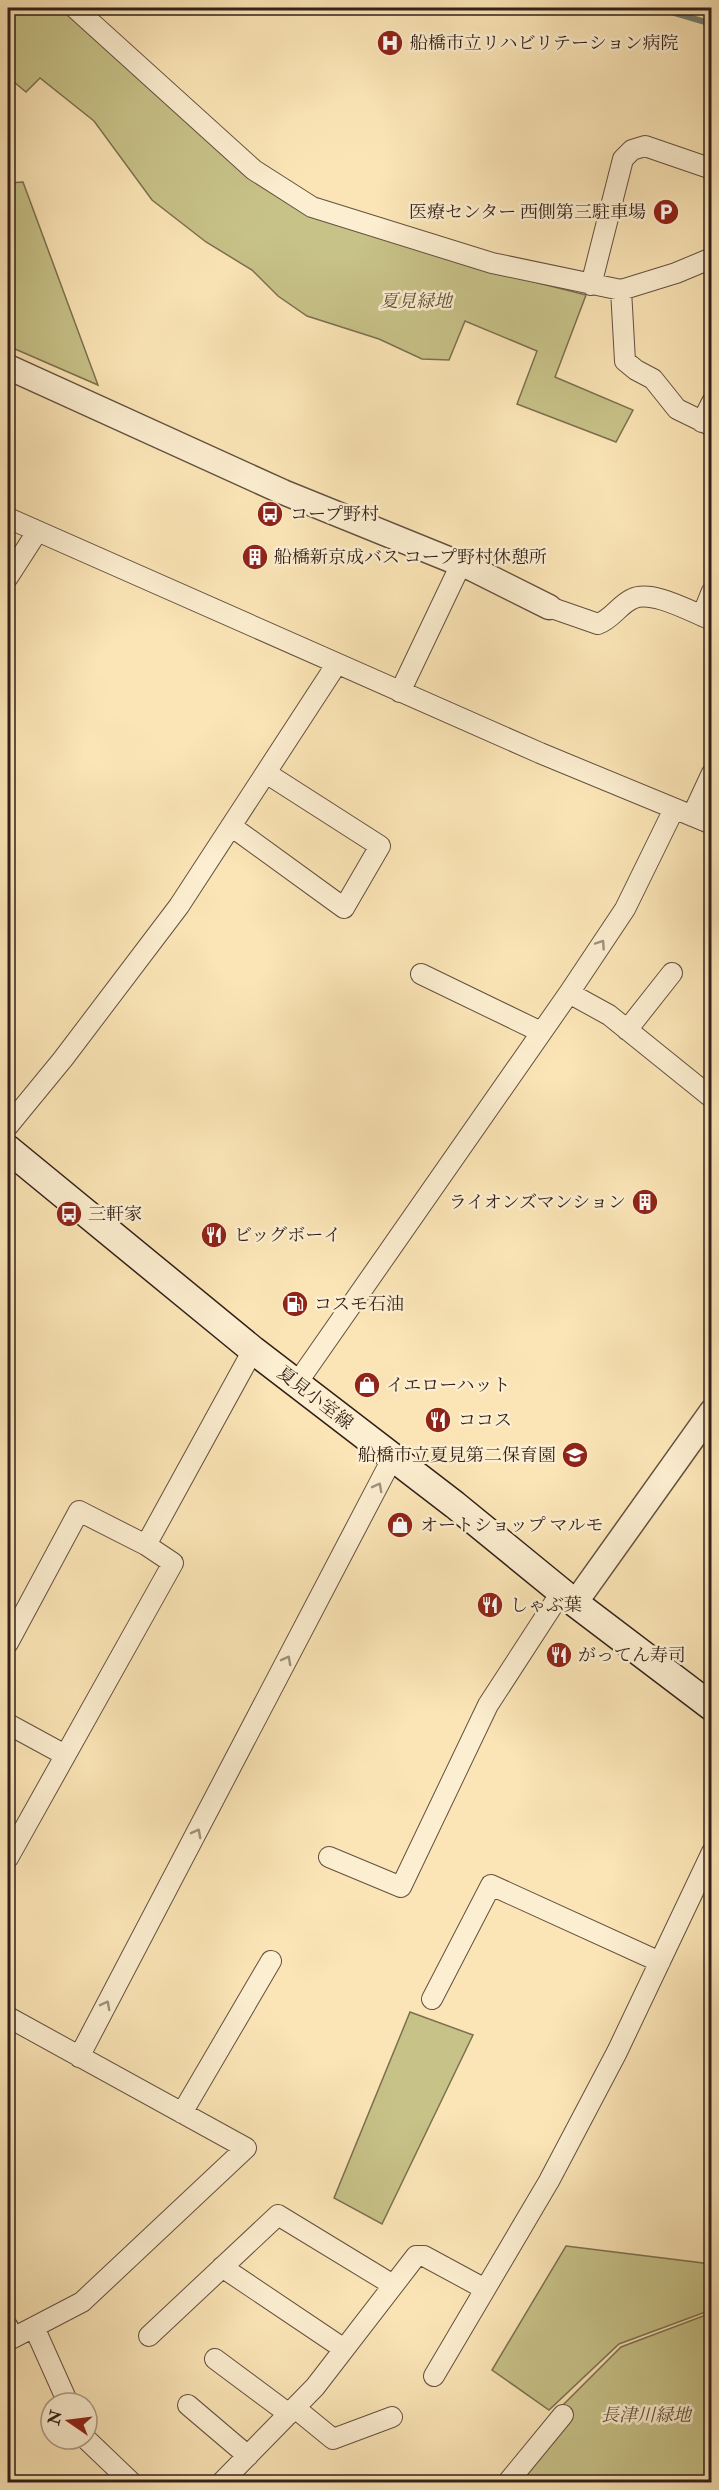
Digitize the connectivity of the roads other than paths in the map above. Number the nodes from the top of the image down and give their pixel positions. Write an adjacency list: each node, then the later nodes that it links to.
1 (75, 8): 4 (street)
2 (711, 169): 4 (street)
3 (711, 258): 5 (street)
4 (591, 285): 5 (street)
5 (621, 290): 8 (street)
6 (8, 367): 11 (street)
7 (711, 402): 8 (street)
8 (707, 424)
9 (8, 519): 10 (street)
10 (37, 532): 12 (street); 16 (street)
11 (461, 564): 14 (street); 17 (street)
12 (8, 577)
13 (711, 591): 15 (street)
14 (549, 607): 15 (street)
15 (707, 618)
16 (336, 665): 17 (street); 18 (street)
17 (400, 692): 20 (street)
18 (266, 773): 22 (street); 22 (street)
19 (711, 773): 20 (street)
20 (683, 812): 21 (street); 25 (street, one-way to 20)
21 (711, 824)
22 (231, 826): 29 (street)
23 (672, 973): 26 (street)
24 (421, 974): 27 (street)
25 (569, 993): 26 (street); 27 (street)
26 (627, 1030): 28 (street)
27 (541, 1032): 32 (street)
28 (711, 1098)
29 (8, 1126)
30 (8, 1149): 31 (main road, 夏見小室線)
31 (253, 1350): 32 (main road, 夏見小室線); 35 (street)
32 (297, 1383): 34 (main road, 夏見小室線)
33 (711, 1411): 36 (street)
34 (393, 1457): 36 (main road, 夏見小室線); 48 (street, one-way to 34)
35 (146, 1545): 37 (street); 40 (street)
36 (568, 1597): 38 (main road, 夏見小室線); 42 (street)
37 (8, 1644)
38 (711, 1707)
39 (8, 1724): 40 (street)
40 (66, 1755): 43 (street)
41 (711, 1852): 45 (street)
42 (329, 1857)
43 (8, 1858)
44 (271, 1961): 49 (street)
45 (660, 1962): 46 (street); 52 (street)
46 (432, 1999)
47 (8, 2017): 48 (street)
48 (79, 2057): 49 (street)
49 (182, 2113): 54 (street)
50 (222, 2267): 51 (street); 55 (street); 56 (street)
51 (393, 2285): 52 (street); 56 (street)
52 (485, 2289): 58 (street)
53 (8, 2327): 54 (street)
54 (34, 2327): 59 (street)
55 (149, 2336)
56 (344, 2349): 61 (street)
57 (215, 2359): 61 (street)
58 (434, 2376)
59 (63, 2391)
60 (188, 2405): 65 (street)
61 (292, 2411): 63 (street); 65 (street)
62 (563, 2415): 68 (street)
63 (392, 2417)
64 (99, 2451): 66 (street)
65 (248, 2456): 67 (street)
66 (131, 2482)
67 (222, 2482)
68 (508, 2482)

